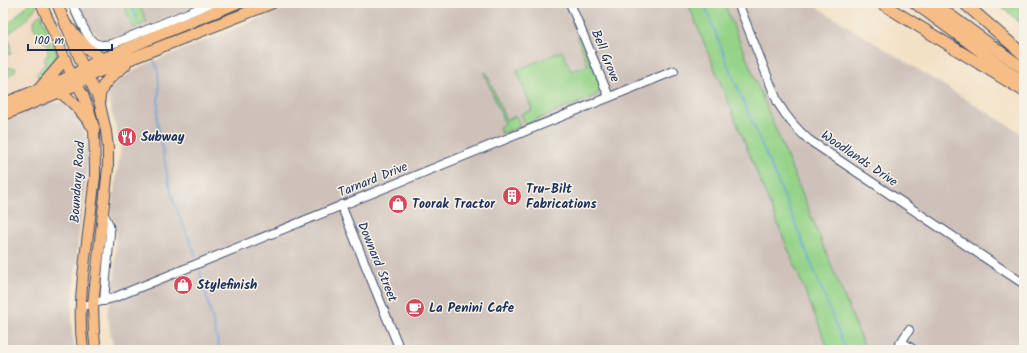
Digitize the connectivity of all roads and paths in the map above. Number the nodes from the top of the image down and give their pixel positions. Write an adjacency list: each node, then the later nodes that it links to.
1 (41, 3): 18 (main road, Boundary Road)
2 (57, 3): 13 (main road, Boundary Road)
3 (72, 3): 14 (street)
4 (212, 3): 14 (street)
5 (236, 3): 15 (highway)
6 (272, 3): 17 (highway)
7 (570, 3): 28 (street, Bell Grove)
8 (881, 3): 26 (highway)
9 (915, 3): 24 (highway)
10 (933, 3): 20 (highway)
11 (964, 3): 16 (highway)
12 (738, 4): 35 (street, Woodlands Drive)
13 (66, 25): 19 (highway); 22 (main road, Boundary Road)
14 (131, 36): 15 (street)
15 (122, 51): 19 (highway)
16 (1024, 55)
17 (135, 57): 22 (highway); 29 (highway)
18 (64, 59): 23 (main road, Boundary Road); 25 (highway)
19 (102, 59): 22 (highway)
20 (1024, 69)
21 (674, 70): 28 (street, Tarnard Drive)
22 (86, 72): 23 (highway); 29 (main road, Boundary Road)
23 (74, 80): 25 (highway); 27 (highway); 32 (main road, Boundary Road)
24 (1024, 83)
25 (40, 89): 30 (highway)
26 (1024, 91)
27 (59, 92): 31 (highway); 32 (highway)
28 (609, 97): 33 (street, Tarnard Drive)
29 (99, 100): 34 (main road, Boundary Road)
30 (3, 104)
31 (3, 115)
32 (94, 128): 38 (main road, Boundary Road)
33 (341, 206): 36 (street, Tarnard Drive); 43 (street, Downard Street)
34 (103, 212): 36 (street, Boundary Road); 37 (main road, Boundary Road)
35 (1024, 284)
36 (104, 301): 37 (street, Tarnard Drive)
37 (93, 304): 38 (street, Tarnard Drive); 42 (main road, Boundary Road)
38 (80, 307): 41 (main road, Boundary Road)
39 (909, 330): 40 (street)
40 (902, 342): 44 (street); 45 (street)
41 (83, 350)
42 (96, 350)
43 (400, 350)
44 (896, 350)
45 (914, 350)

